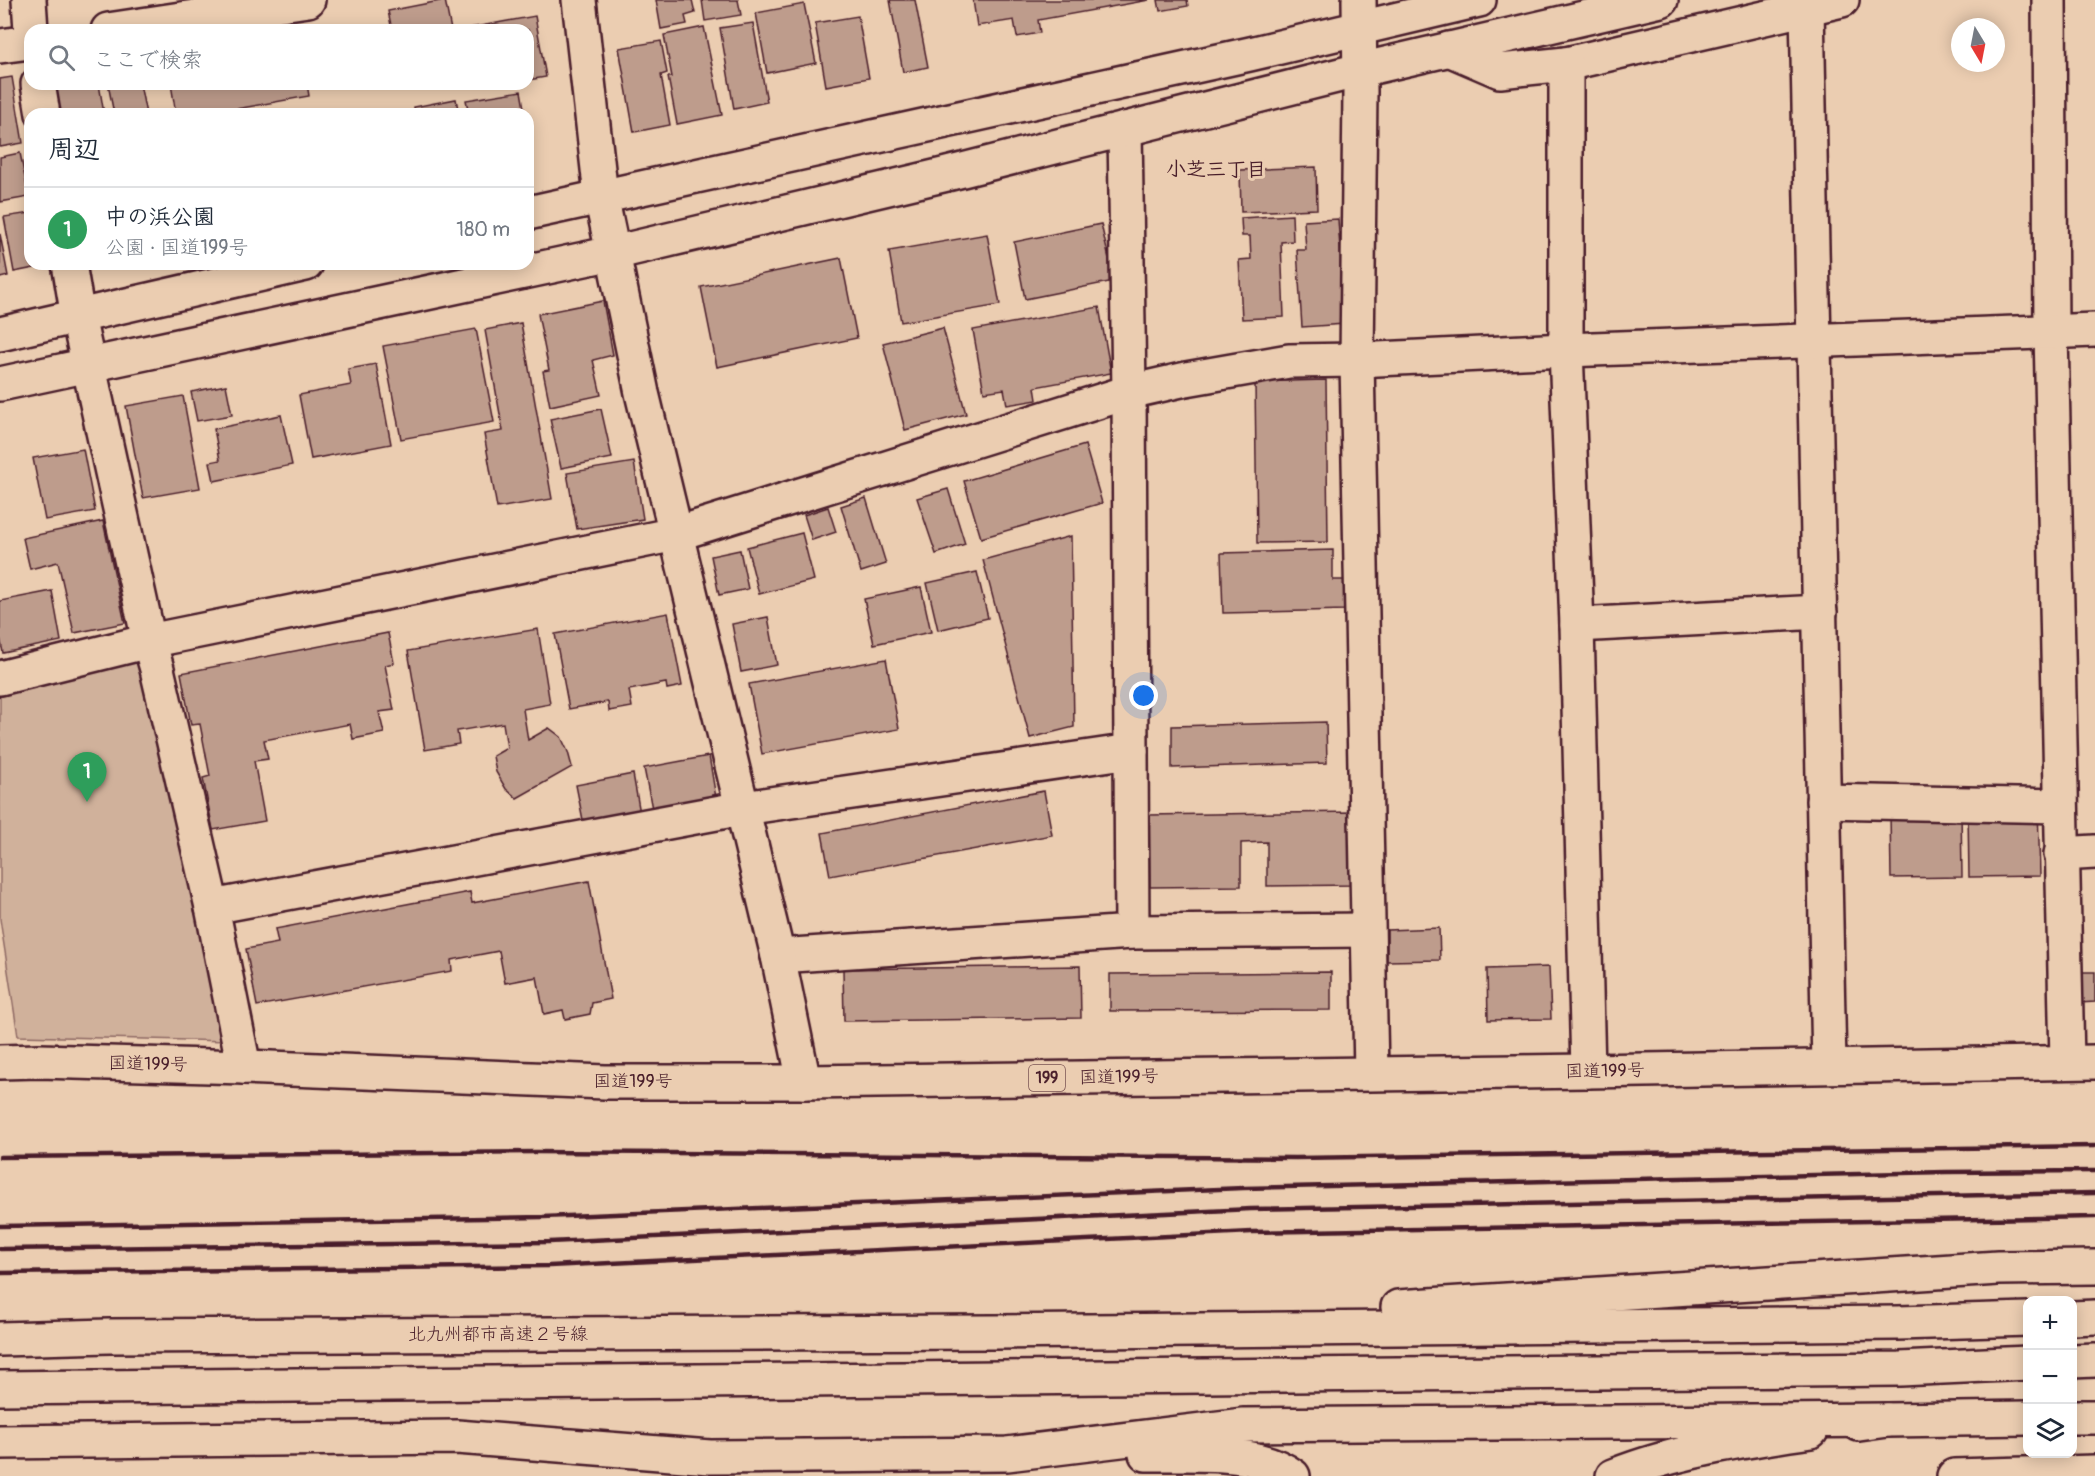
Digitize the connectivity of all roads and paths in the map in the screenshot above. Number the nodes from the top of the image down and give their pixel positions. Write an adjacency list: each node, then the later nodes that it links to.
1 (29, 0): 10 (main road)
2 (308, 0): 11 (main road)
3 (579, 0): 20 (main road)
4 (1479, 0): 9 (main road)
5 (1661, 0): 14 (main road)
6 (1842, 0): 8 (main road)
7 (2049, 0): 29 (main road)
8 (1807, 8): 15 (main road); 31 (main road)
9 (1360, 14): 16 (main road); 20 (main road)
10 (30, 24)
11 (148, 24)
12 (24, 43): 13 (main road)
13 (0, 46)
14 (1449, 49): 15 (main road); 16 (main road)
15 (1566, 64): 32 (main road)
16 (1360, 70): 19 (main road); 33 (main road)
17 (39, 90): 18 (main road)
18 (42, 108)
19 (1125, 129): 22 (main road); 36 (main road)
20 (601, 196): 21 (main road); 22 (main road)
21 (534, 212)
22 (613, 253): 26 (main road); 37 (main road)
23 (70, 270): 27 (main road)
24 (280, 270): 27 (main road)
25 (533, 270): 34 (main road)
26 (534, 270)
27 (78, 317): 30 (main road); 34 (main road)
28 (2095, 330): 29 (main road)
29 (2051, 332): 31 (main road); 44 (main road)
30 (0, 334)
31 (1814, 342): 32 (main road); 38 (main road)
32 (1566, 350): 33 (main road); 39 (main road)
33 (1357, 360): 36 (main road); 49 (main road)
34 (88, 364): 35 (main road); 40 (main road)
35 (0, 384)
36 (1129, 392): 37 (main road); 42 (main road)
37 (676, 534): 40 (main road); 45 (main road)
38 (1820, 612): 39 (main road); 43 (main road)
39 (1576, 625): 56 (main road)
40 (149, 641): 41 (main road); 48 (main road)
41 (0, 678)
42 (1131, 751): 45 (main road); 50 (main road)
43 (1823, 801): 44 (main road); 54 (main road)
44 (2060, 806): 47 (main road)
45 (742, 808): 48 (main road); 51 (main road)
46 (2095, 852): 47 (main road)
47 (2061, 854): 53 (main road)
48 (212, 907): 55 (main road)
49 (1367, 930): 50 (main road); 57 (main road)
50 (1132, 932): 51 (main road)
51 (778, 956): 58 (main road)
52 (0, 1062): 55 (main road, 国道199号 / 199)
53 (2081, 1062): 54 (main road, 国道199号 / 199)
54 (1829, 1066): 56 (main road, 国道199号 / 199)
55 (244, 1067): 58 (main road, 国道199号 / 199)
56 (1588, 1071): 57 (main road, 国道199号 / 199)
57 (1371, 1073): 58 (main road, 国道199号 / 199)
58 (804, 1082)
59 (2095, 1267): 63 (main road)
60 (2095, 1317): 61 (main road)
61 (2077, 1318)
62 (2023, 1319): 63 (main road)
63 (995, 1332): 64 (main road, 北九州都市高速２号線)
64 (0, 1339)
65 (2095, 1360): 66 (main road)
66 (2077, 1361)
67 (2023, 1363): 68 (main road)
68 (0, 1388)
69 (2095, 1416): 70 (main road)
70 (2077, 1417)
71 (2023, 1418): 72 (main road)
72 (1887, 1420): 74 (main road); 77 (main road)
73 (0, 1442): 74 (main road)
74 (1007, 1454): 76 (main road)
75 (2095, 1472): 78 (main road)
76 (1293, 1476)
77 (1613, 1476)
78 (1954, 1476)

